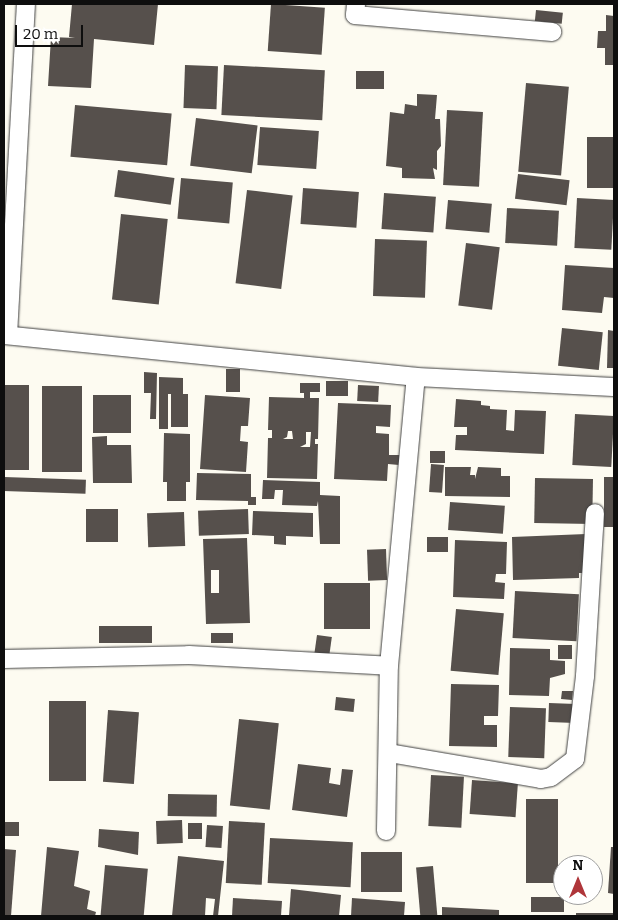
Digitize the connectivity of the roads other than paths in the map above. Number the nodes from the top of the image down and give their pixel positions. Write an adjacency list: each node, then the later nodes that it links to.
1 (26, 4): 4 (street)
2 (356, 4): 3 (street)
3 (552, 32)
4 (6, 335): 5 (street)
5 (416, 377): 6 (street); 9 (street)
6 (614, 387)
7 (595, 513): 10 (street)
8 (4, 659): 9 (street)
9 (389, 666): 10 (street)
10 (389, 753): 11 (street)
11 (386, 831)

